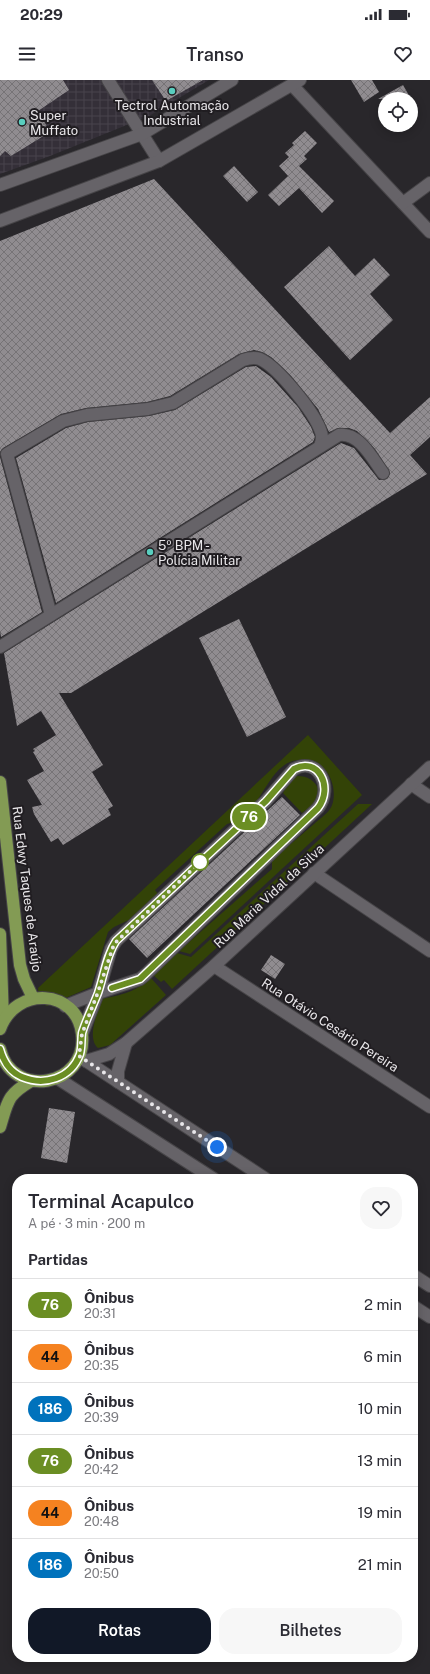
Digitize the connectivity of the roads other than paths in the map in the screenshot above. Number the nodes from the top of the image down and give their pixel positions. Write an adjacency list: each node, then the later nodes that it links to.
1 (108, 80): 4 (street)
2 (232, 80): 4 (street)
3 (296, 82): 5 (street); 8 (street)
4 (142, 134): 5 (street); 7 (street)
5 (159, 161): 9 (street)
6 (430, 182): 8 (street)
7 (2, 184)
8 (403, 202): 10 (street)
9 (0, 221)
10 (430, 232)
11 (320, 446): 12 (street); 13 (street); 13 (street)
12 (383, 472)
13 (51, 615): 14 (street)
14 (0, 647)
15 (430, 767): 17 (street, Rua Maria Vidal da Silva)
16 (0, 782): 24 (main road, Rua Edwy Taques de Araújo)
17 (411, 784): 18 (street); 19 (street, Rua Maria Vidal da Silva)
18 (430, 797)
19 (314, 873): 21 (street); 22 (street, Rua Maria Vidal da Silva)
20 (0, 934): 26 (main road)
21 (430, 951)
22 (214, 966): 28 (street, Rua Maria Vidal da Silva); 34 (street, Rua Otávio Cesário Pereira)
23 (98, 992): 23 (street); 25 (street); 27 (street)
24 (33, 998): 25 (main road); 26 (main road)
25 (65, 1006): 27 (main road)
26 (2, 1024)
27 (82, 1034): 30 (main road)
28 (126, 1043): 30 (street, Rua Maria Vidal da Silva); 33 (street)
29 (0, 1049): 32 (main road)
30 (83, 1058): 31 (main road); 33 (street)
31 (57, 1078): 32 (main road); 36 (street)
32 (31, 1081): 35 (main road)
33 (118, 1082): 37 (street)
34 (430, 1106)
35 (0, 1127)
36 (206, 1174)
37 (258, 1174)
38 (418, 1278): 39 (street)
39 (430, 1286)
40 (418, 1309): 41 (street)
41 (430, 1317)

